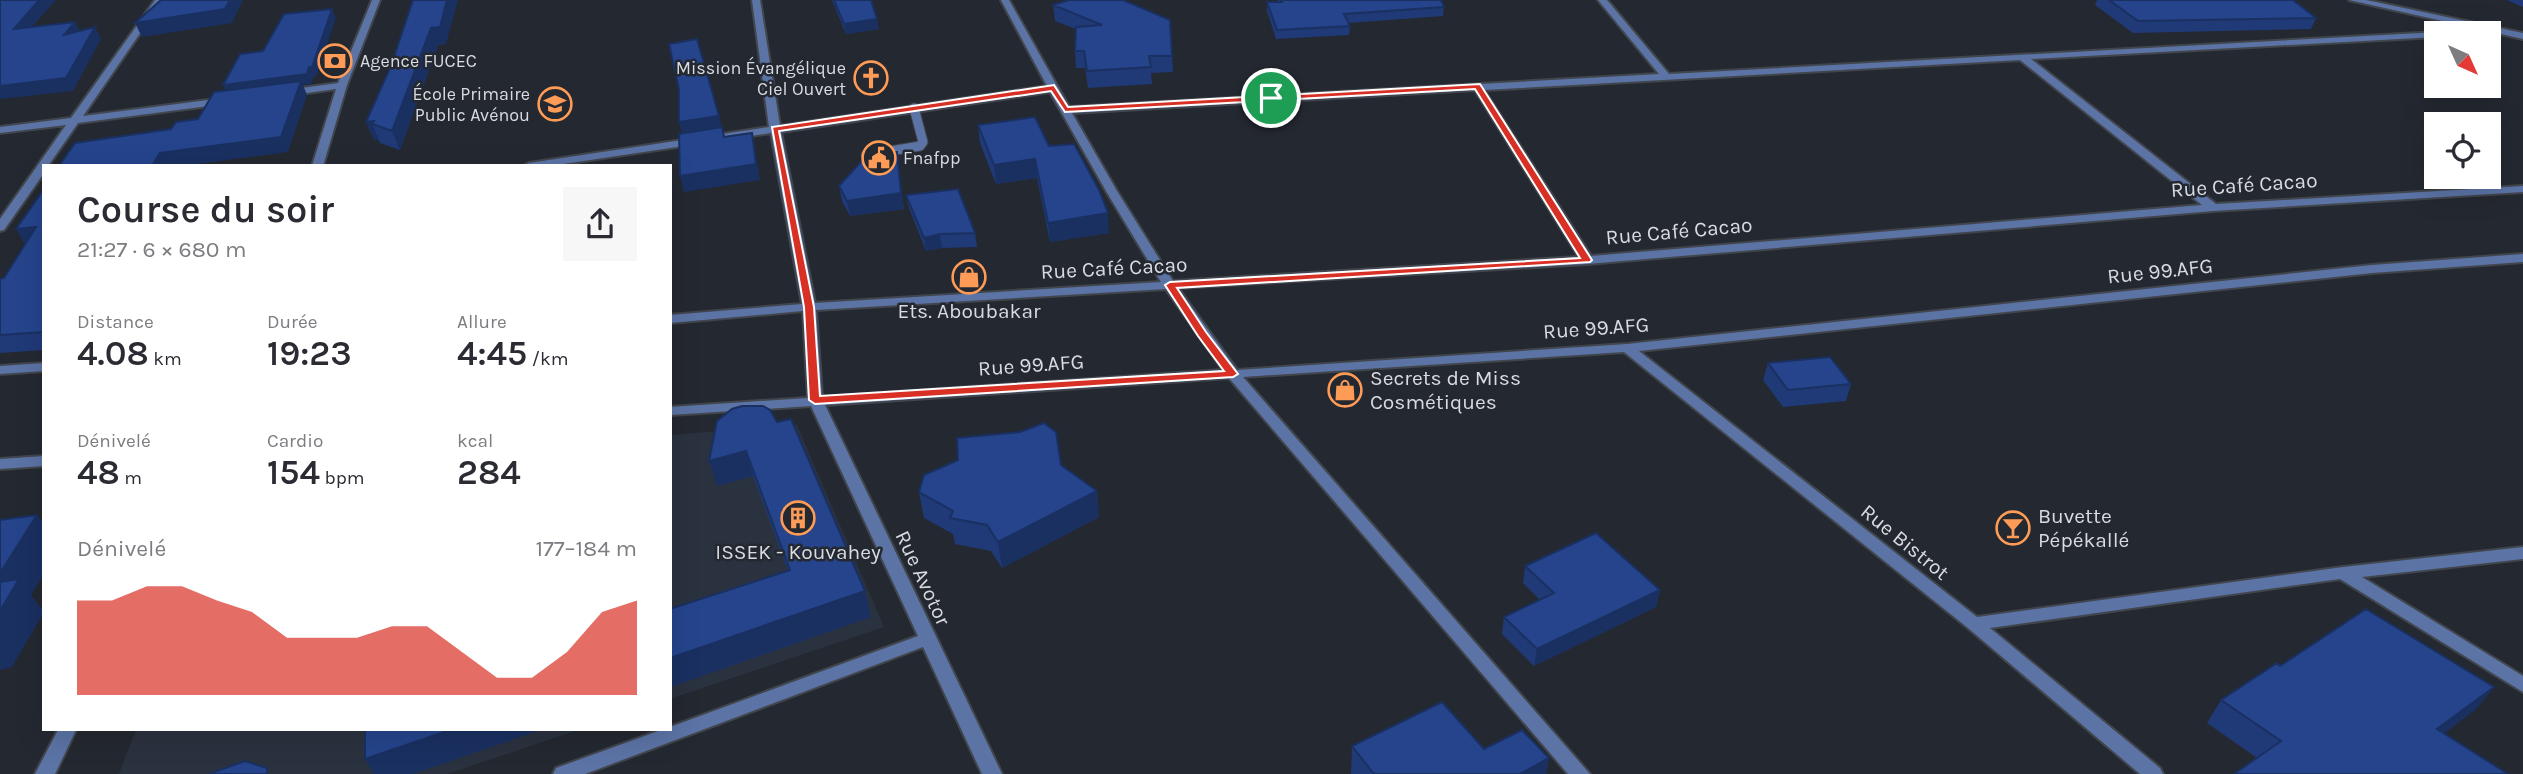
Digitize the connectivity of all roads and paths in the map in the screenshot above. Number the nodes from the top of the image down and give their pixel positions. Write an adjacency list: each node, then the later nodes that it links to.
1 (159, 0): 20 (street)
2 (376, 0): 13 (street)
3 (756, 0): 21 (street)
4 (1005, 0): 15 (street)
5 (1602, 0): 12 (street)
6 (2353, 0): 7 (street)
7 (2454, 21)
8 (2501, 31): 10 (street)
9 (2424, 35): 11 (street)
10 (2523, 36)
11 (2024, 58): 12 (street); 29 (street)
12 (1666, 76): 14 (street)
13 (342, 85): 16 (street); 25 (street)
14 (1477, 86): 19 (street); 32 (street)
15 (1054, 88): 18 (street); 19 (street)
16 (275, 94)
17 (234, 100): 20 (street)
18 (914, 108): 21 (street); 23 (lane)
19 (1065, 110): 33 (street)
20 (73, 122): 22 (street); 24 (street)
21 (775, 129): 26 (street); 34 (street)
22 (0, 130)
23 (866, 155)
24 (44, 164)
25 (318, 164)
26 (542, 164)
27 (42, 167): 30 (street)
28 (2523, 189): 29 (street, Rue Café Cacao)
29 (2213, 208): 32 (street, Rue Café Cacao)
30 (0, 227)
31 (2523, 258): 36 (street, Rue 99.AFG)
32 (1587, 260): 33 (street, Rue Café Cacao)
33 (1170, 285): 34 (street, Rue Café Cacao); 39 (street)
34 (809, 307): 35 (street, Rue Café Cacao); 40 (street)
35 (672, 318)
36 (1627, 348): 39 (street, Rue 99.AFG); 46 (street, Rue Bistrot)
37 (42, 367): 38 (street)
38 (0, 370)
39 (1233, 374): 40 (street, Rue 99.AFG); 53 (street)
40 (815, 400): 41 (street, Rue 99.AFG); 47 (street, Rue Avotor)
41 (672, 411)
42 (42, 460): 43 (street)
43 (0, 464)
44 (2523, 553): 45 (street)
45 (2343, 573): 46 (street); 48 (street)
46 (1974, 624): 54 (street, Rue Bistrot)
47 (927, 639): 51 (street); 52 (street, Rue Avotor)
48 (2523, 685)
49 (66, 731): 50 (street)
50 (45, 774)
51 (563, 774)
52 (992, 774)
53 (1580, 774)
54 (2153, 774)

